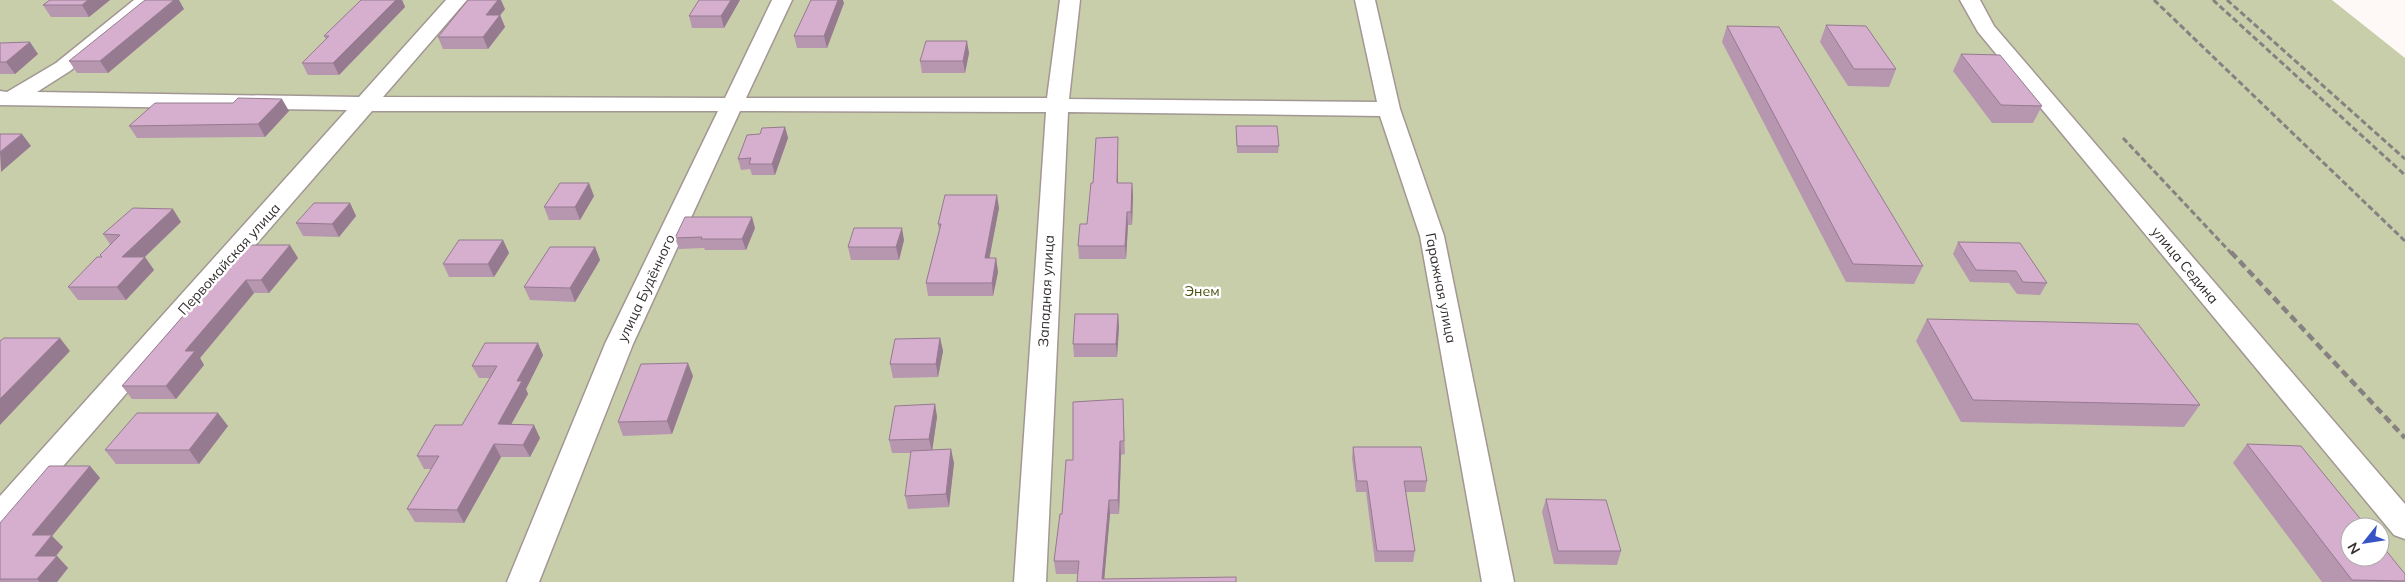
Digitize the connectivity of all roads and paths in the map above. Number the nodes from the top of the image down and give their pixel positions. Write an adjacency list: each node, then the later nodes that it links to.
1 (146, 0): 7 (street)
2 (457, 0): 8 (street, Первомайская улица)
3 (782, 0): 9 (street, улица Будённого)
4 (1070, 0): 10 (street, Западная улица)
5 (1365, 0): 11 (street, Гаражная улица)
6 (1970, 0): 13 (street, улица Седина)
7 (4, 101): 8 (street)
8 (366, 104): 9 (street); 12 (street, Первомайская улица)
9 (731, 105): 10 (street); 14 (street, улица Будённого)
10 (1056, 105): 11 (street); 15 (street, Западная улица)
11 (1388, 109): 16 (street, Гаражная улица)
12 (0, 517)
13 (2405, 526)
14 (523, 582)
15 (1030, 582)
16 (1498, 582)

